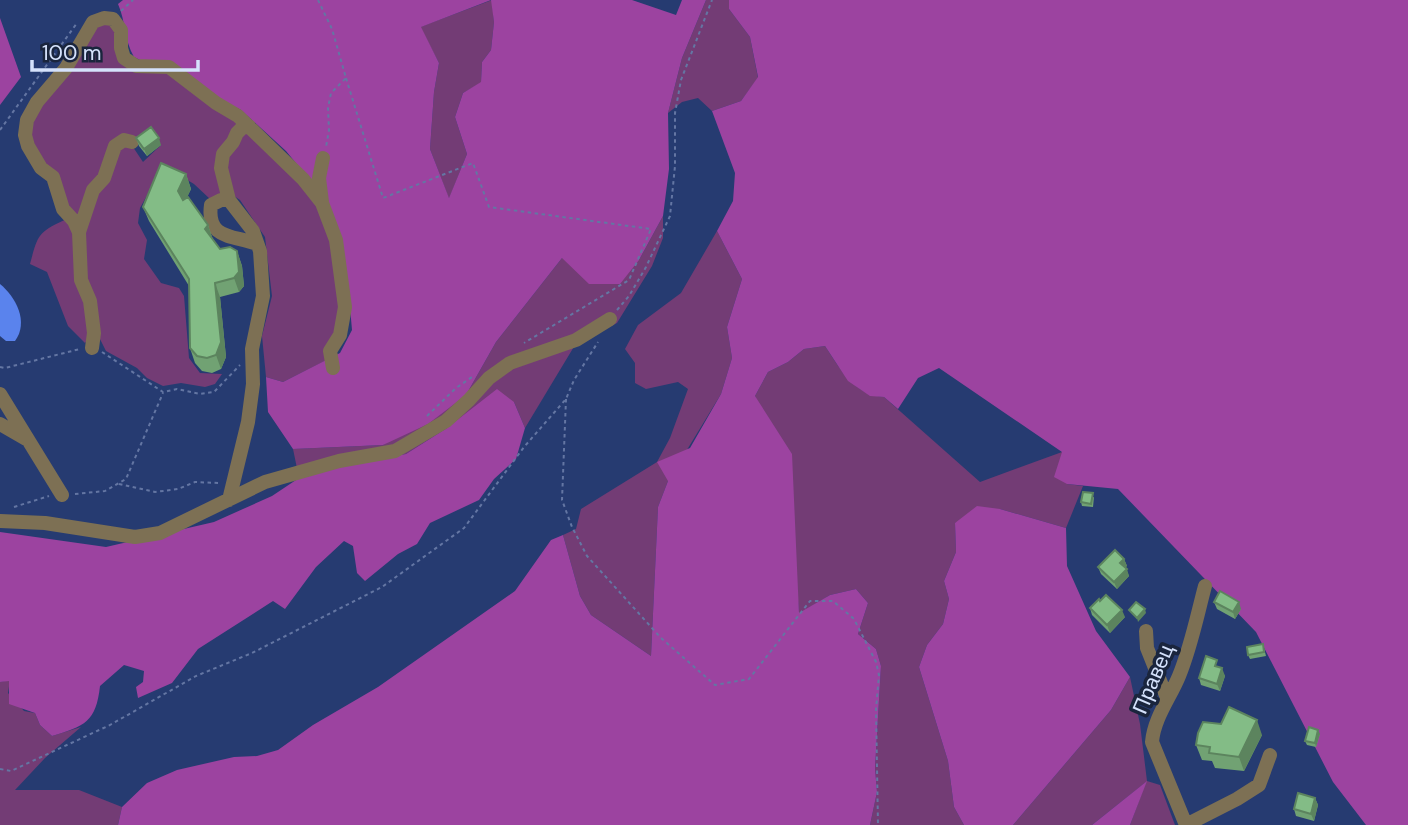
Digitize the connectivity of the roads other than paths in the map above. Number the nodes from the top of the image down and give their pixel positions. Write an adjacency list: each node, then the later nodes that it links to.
1 (249, 126): 4 (street); 5 (street); 6 (street)
2 (132, 142): 6 (street)
3 (323, 158): 5 (street)
4 (229, 200): 7 (street); 7 (street)
5 (322, 203): 10 (street)
6 (79, 232): 9 (street)
7 (257, 244): 15 (street)
8 (610, 319): 15 (street)
9 (93, 348)
10 (333, 368)
11 (0, 394): 13 (street)
12 (0, 424): 13 (street)
13 (27, 439): 14 (street)
14 (62, 495)
15 (229, 500): 16 (street)
16 (3, 516)
17 (1205, 586): 19 (street, Правец)
18 (1146, 631): 19 (street)
19 (1167, 698): 21 (street, Правец)
20 (1270, 755): 21 (street)
21 (1186, 825)

